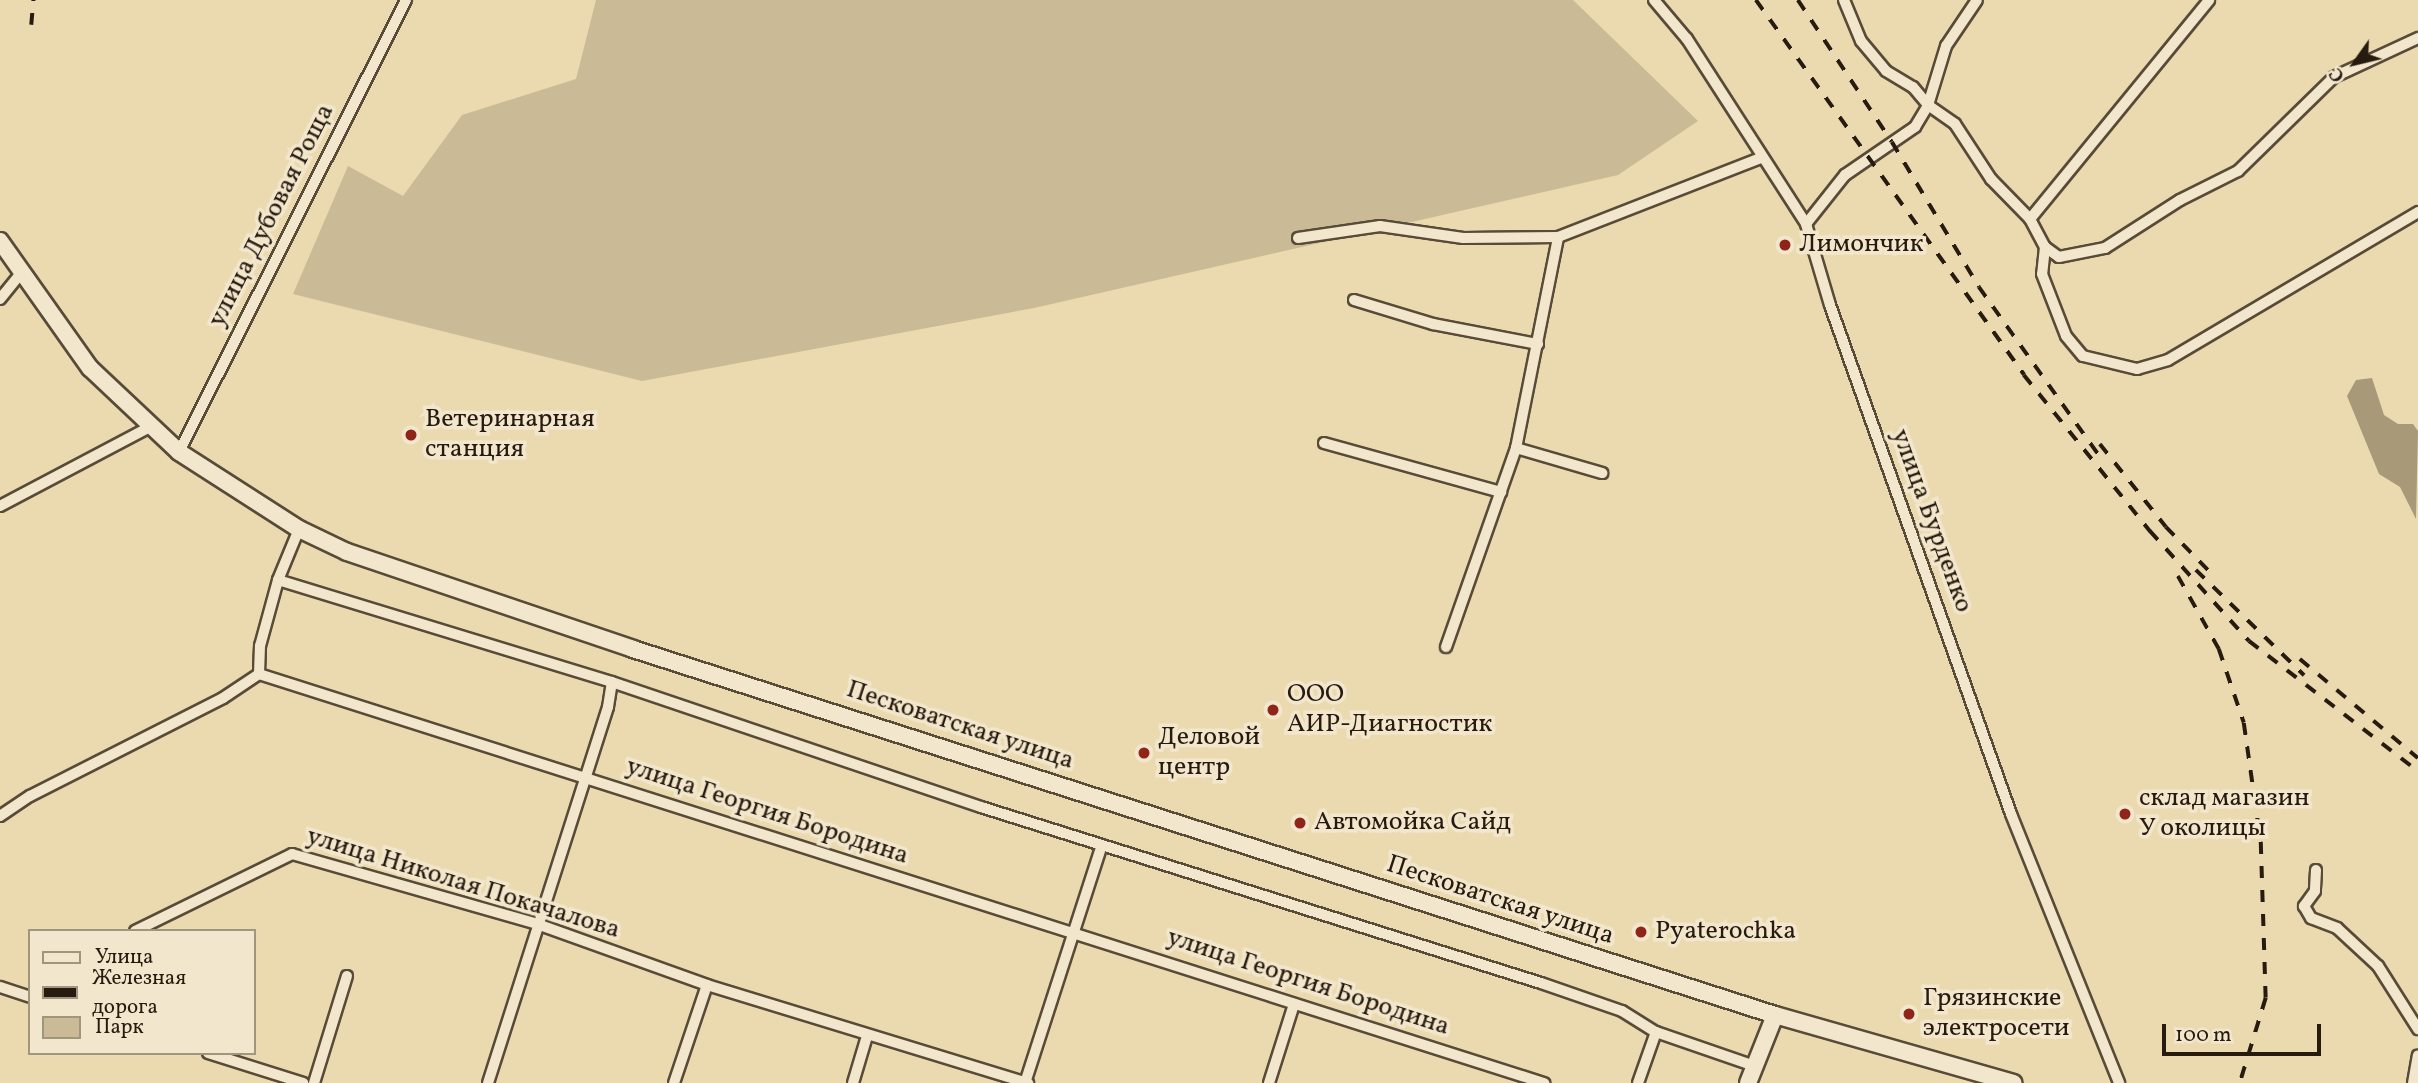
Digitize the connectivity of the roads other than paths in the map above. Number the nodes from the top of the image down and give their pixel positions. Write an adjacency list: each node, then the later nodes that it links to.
1 (406, 0): 23 (street, улица Дубовая Роща)
2 (1654, 0): 8 (street, улица Бурденко)
3 (1844, 0): 7 (street)
4 (1977, 0): 7 (street)
5 (2209, 0): 10 (street)
6 (2418, 38): 15 (street)
7 (1928, 105): 10 (street); 11 (street)
8 (1761, 158): 11 (street, улица Бурденко); 12 (street)
9 (2418, 212): 15 (street)
10 (2030, 219): 15 (street)
11 (1806, 224): 62 (street, улица Бурденко)
12 (1558, 237): 13 (street); 19 (street)
13 (1298, 238)
14 (0, 241): 16 (main road, Песковатская улица)
15 (2045, 247)
16 (23, 271): 17 (street); 20 (main road, Песковатская улица)
17 (0, 299)
18 (1354, 300): 19 (street)
19 (1538, 344): 22 (street)
20 (152, 426): 23 (main road, Песковатская улица); 26 (street)
21 (1324, 443): 25 (street)
22 (1517, 448): 24 (street); 25 (street)
23 (179, 452): 27 (main road, Песковатская улица)
24 (1602, 473)
25 (1501, 492): 29 (street)
26 (0, 506)
27 (299, 529): 28 (street); 44 (main road, Песковатская улица)
28 (278, 580): 30 (street); 31 (street)
29 (1446, 647)
30 (258, 674): 32 (street, улица Георгия Бородина); 33 (street)
31 (612, 682): 32 (street); 34 (street)
32 (583, 778): 36 (street); 38 (street, улица Георгия Бородина)
33 (0, 816)
34 (1101, 845): 38 (street); 46 (street)
35 (2316, 870): 45 (street)
36 (537, 924): 37 (street, улица Николая Покачалова); 40 (street, улица Николая Покачалова); 53 (street)
37 (139, 929)
38 (1075, 933): 43 (street, улица Георгия Бородина); 56 (street)
39 (347, 976): 52 (street)
40 (707, 985): 47 (street, улица Николая Покачалова); 54 (street)
41 (0, 987): 42 (street)
42 (28, 996)
43 (1294, 1004): 57 (street); 58 (street, улица Георгия Бородина)
44 (1775, 1015): 50 (main road); 61 (main road, Песковатская улица)
45 (2418, 1029)
46 (1656, 1032): 50 (street); 59 (street)
47 (867, 1036): 55 (street); 56 (street, улица Николая Покачалова)
48 (214, 1055): 51 (street)
49 (2418, 1055): 63 (street)
50 (1755, 1066): 60 (main road)
51 (303, 1083)
52 (314, 1083)
53 (488, 1083)
54 (674, 1083)
55 (853, 1083)
56 (1026, 1083)
57 (1269, 1083)
58 (1544, 1083)
59 (1637, 1083)
60 (1748, 1083)
61 (2014, 1083)
62 (2119, 1083)
63 (2413, 1083)

